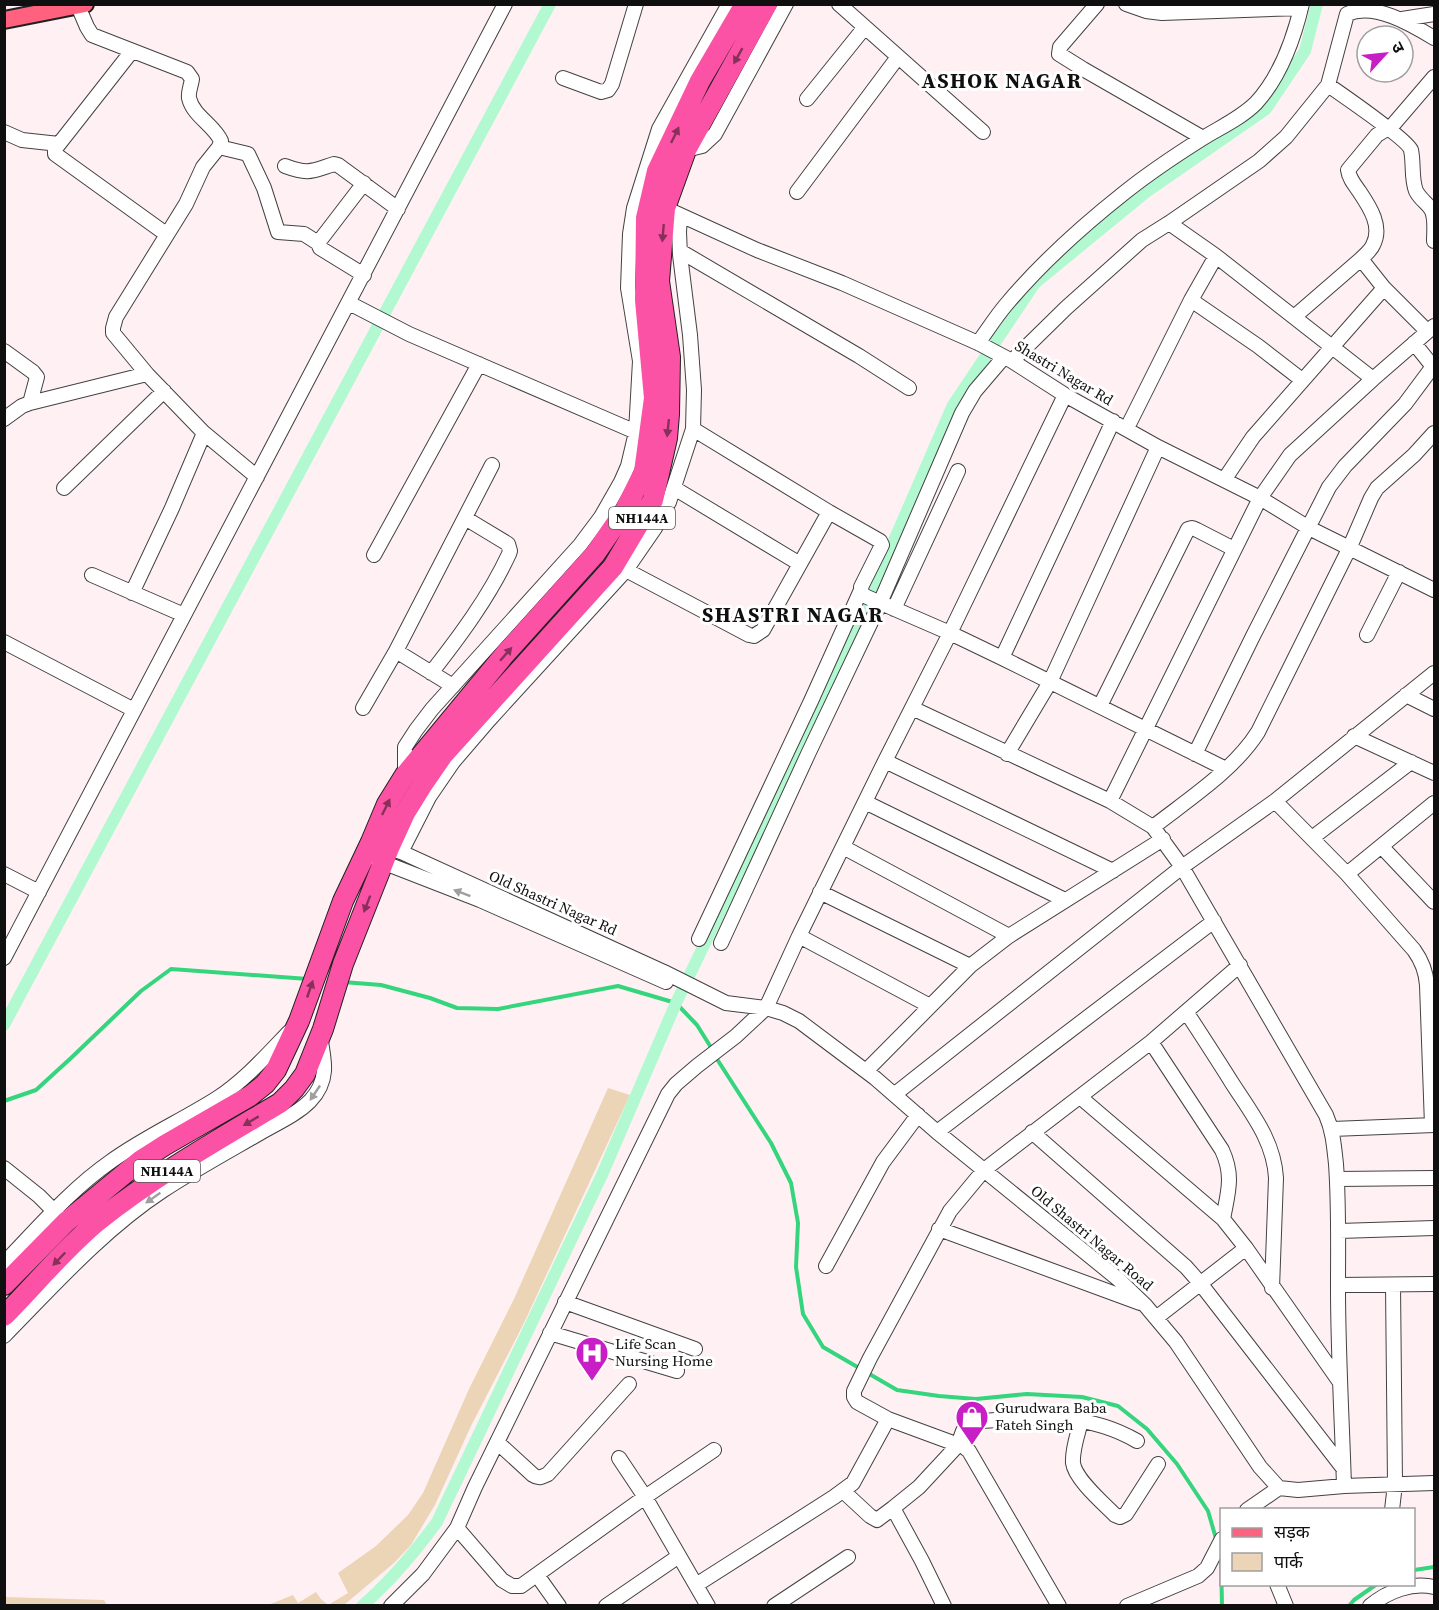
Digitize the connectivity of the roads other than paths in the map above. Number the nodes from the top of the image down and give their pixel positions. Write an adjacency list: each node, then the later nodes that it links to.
1 (505, 4): 34 (street)
2 (636, 4): 21 (street)
3 (729, 4): 66 (street)
4 (745, 4): 115 (highway, NH144A, one-way to 4)
5 (766, 4): 30 (highway, NH144A, one-way to 30)
6 (786, 4): 30 (street)
7 (839, 4): 16 (street)
8 (1097, 4): 27 (street)
9 (1126, 4): 11 (street)
10 (82, 5): 15 (main road); 18 (street)
11 (1302, 6): 27 (street)
12 (1345, 9): 14 (street); 22 (street)
13 (1434, 14): 14 (street)
14 (1402, 19): 17 (street)
15 (4, 20)
16 (865, 27): 19 (street); 23 (street)
17 (1434, 38)
18 (132, 51): 28 (street); 29 (street)
19 (898, 57): 26 (street); 33 (street)
20 (1434, 77): 24 (street)
21 (563, 78)
22 (1328, 85): 24 (street); 36 (street)
23 (807, 99)
24 (1388, 129): 38 (street); 42 (street)
25 (4, 132): 28 (street)
26 (983, 132)
27 (1203, 138): 52 (street)
28 (59, 144): 37 (street)
29 (219, 147): 37 (street); 39 (street)
30 (686, 150): 35 (highway, NH144A)
31 (285, 166): 32 (street)
32 (364, 183): 34 (street); 39 (street)
33 (796, 192)
34 (398, 209): 43 (street)
35 (673, 211): 40 (street); 52 (street, Shastri Nagar Rd); 125 (highway, NH144A, one-way to 125)
36 (1169, 223): 41 (street); 52 (street)
37 (166, 234): 55 (street)
38 (1434, 241)
39 (318, 243): 43 (street)
40 (680, 251): 58 (street); 65 (street)
41 (1216, 256): 45 (street); 47 (street)
42 (1360, 259): 44 (street); 47 (street)
43 (364, 275): 46 (street)
44 (1384, 288): 48 (street); 50 (street)
45 (1191, 300): 57 (street); 64 (street)
46 (350, 303): 53 (street); 72 (street)
47 (1294, 317): 50 (street)
48 (1431, 329): 49 (street)
49 (1414, 343): 54 (street); 56 (street)
50 (1333, 346): 56 (street); 57 (street)
51 (4, 351): 61 (street)
52 (995, 352): 60 (street, Shastri Nagar Rd); 89 (street)
53 (478, 364): 66 (street); 82 (street)
54 (1434, 366): 79 (street)
55 (147, 374): 59 (street); 61 (street)
56 (1373, 379): 76 (street)
57 (1302, 380): 73 (street)
58 (909, 388)
59 (165, 391): 67 (street); 74 (street)
60 (1065, 394): 63 (street, Shastri Nagar Rd); 92 (street)
61 (30, 403): 62 (street)
62 (4, 419)
63 (1113, 421): 64 (street, Shastri Nagar Rd); 96 (street)
64 (1127, 428): 69 (street, Shastri Nagar Rd)
65 (693, 429): 75 (street); 77 (street)
66 (636, 432): 100 (street)
67 (204, 433): 72 (street); 88 (street)
68 (1434, 433): 81 (street)
69 (1158, 447): 73 (street, Shastri Nagar Rd); 99 (street)
70 (492, 465): 78 (street)
71 (958, 471): 90 (street)
72 (257, 477): 91 (street)
73 (1224, 480): 76 (street, Shastri Nagar Rd)
74 (64, 488)
75 (674, 488): 83 (street); 84 (street)
76 (1260, 498): 79 (street, Shastri Nagar Rd); 80 (street)
77 (829, 512): 83 (street); 89 (street)
78 (465, 518): 95 (street); 97 (street)
79 (1309, 528): 81 (street, Shastri Nagar Rd); 110 (street)
80 (1234, 549): 102 (street); 107 (street)
81 (1349, 549): 85 (street, Shastri Nagar Rd); 113 (street)
82 (374, 555)
83 (800, 564): 84 (street)
84 (626, 570): 125 (street)
85 (1399, 572): 87 (street, Shastri Nagar Rd); 93 (street)
86 (92, 575): 88 (street)
87 (1434, 590)
88 (132, 593): 91 (street)
89 (870, 598): 90 (street); 137 (street); 138 (street)
90 (894, 609): 92 (street)
91 (184, 615): 106 (street)
92 (950, 633): 96 (street); 104 (street)
93 (1367, 635)
94 (4, 642): 106 (street)
95 (396, 651): 97 (street); 103 (street)
96 (1002, 658): 99 (street)
97 (431, 673): 100 (street)
98 (1434, 673): 101 (street)
99 (1050, 682): 102 (street); 109 (street)
100 (453, 686): 115 (street)
101 (1406, 695): 105 (street); 108 (street)
102 (1100, 706): 107 (street)
103 (363, 708)
104 (912, 708): 109 (street); 111 (street)
105 (1434, 709)
106 (134, 710): 130 (street)
107 (1145, 730): 110 (street); 116 (street)
108 (1354, 736): 112 (street); 117 (street)
109 (1007, 754): 116 (street)
110 (1195, 754): 113 (street)
111 (885, 761): 118 (street); 127 (street)
112 (1411, 762): 114 (street); 121 (street)
113 (1226, 769): 120 (street)
114 (1434, 773)
115 (405, 776): 125 (highway, NH144A, one-way to 115)
116 (1110, 801): 120 (street)
117 (1275, 801): 121 (street); 126 (street)
118 (866, 802): 124 (street); 132 (street)
119 (1431, 811): 123 (street)
120 (1153, 827): 122 (street)
121 (1312, 838): 129 (street)
122 (1163, 839): 126 (street); 127 (street)
123 (1381, 846): 129 (street); 133 (street)
124 (843, 847): 131 (street); 136 (street)
125 (382, 852): 139 (street, Old Shastri Nagar Rd); 139 (street, one-way to 125); 160 (highway, NH144A, one-way to 125); 165 (highway, NH144A, one-way to 165)
126 (1182, 867): 134 (street); 149 (street)
127 (1113, 871): 132 (street)
128 (4, 874): 130 (street)
129 (1347, 874): 152 (street)
130 (39, 892): 140 (street)
131 (820, 892): 135 (street); 142 (street)
132 (1065, 900): 136 (street)
133 (1434, 902)
134 (1214, 921): 141 (street); 154 (street)
135 (799, 936): 144 (street); 145 (street)
136 (1010, 936): 142 (street)
137 (699, 939)
138 (722, 943)
139 (616, 955): 143 (street, Old Shastri Nagar Rd)
140 (4, 958)
141 (1240, 965): 146 (street); 153 (street)
142 (970, 966): 144 (street)
143 (703, 995): 145 (street, Old Shastri Nagar Road)
144 (930, 1006): 148 (street)
145 (766, 1008): 148 (street, Old Shastri Nagar Road); 175 (street)
146 (1187, 1012): 147 (street); 174 (street)
147 (1151, 1042): 150 (street); 161 (street)
148 (866, 1071): 149 (street, Old Shastri Nagar Road)
149 (895, 1094): 151 (street, Old Shastri Nagar Road)
150 (1080, 1097): 155 (street); 161 (street)
151 (918, 1114): 154 (street, Old Shastri Nagar Road); 168 (street)
152 (1433, 1125): 153 (street)
153 (1332, 1130): 159 (street)
154 (937, 1132): 157 (street, Old Shastri Nagar Road)
155 (1032, 1132): 157 (street); 169 (street)
156 (4, 1168): 160 (street)
157 (984, 1170): 163 (street); 176 (street, Old Shastri Nagar Road)
158 (1434, 1178): 159 (street)
159 (1337, 1179): 164 (street)
160 (60, 1216): 165 (street); 167 (street); 171 (highway, NH144A)
161 (1223, 1219): 166 (street)
162 (1434, 1228): 164 (street)
163 (939, 1229): 176 (street); 185 (street)
164 (1339, 1231): 172 (street)
165 (85, 1244): 177 (highway, NH144A, one-way to 177); 180 (street)
166 (1246, 1248): 169 (street); 174 (street)
167 (4, 1263)
168 (826, 1266)
169 (1200, 1283): 178 (street); 193 (street)
170 (1434, 1284): 173 (street)
171 (4, 1285)
172 (1338, 1285): 173 (street); 183 (street)
173 (1393, 1285): 195 (street)
174 (1272, 1288): 183 (street)
175 (565, 1302): 179 (street); 181 (street)
176 (1145, 1305): 178 (street, Old Shastri Nagar Road)
177 (4, 1316)
178 (1156, 1318): 197 (street, Old Shastri Nagar Road)
179 (550, 1333): 182 (street); 188 (street)
180 (4, 1336)
181 (695, 1349)
182 (677, 1371)
183 (1339, 1382): 193 (street)
184 (629, 1384): 188 (street)
185 (888, 1419): 189 (street); 198 (street)
186 (1081, 1421): 187 (street); 189 (street); 192 (street)
187 (1137, 1441)
188 (497, 1442): 203 (street)
189 (958, 1445): 202 (street); 217 (street)
190 (714, 1450): 199 (street)
191 (619, 1458): 199 (street)
192 (1158, 1464)
193 (1343, 1468): 196 (street)
194 (1434, 1483): 195 (street)
195 (1395, 1484): 196 (street); 201 (street)
196 (1344, 1486): 197 (street)
197 (1279, 1488): 200 (street)
198 (843, 1491): 202 (street); 208 (street)
199 (645, 1497): 205 (street); 207 (street)
200 (1264, 1504)
201 (1392, 1508)
202 (893, 1509): 216 (street)
203 (457, 1528): 207 (street); 212 (street)
204 (1218, 1545): 218 (street)
205 (679, 1556): 208 (street); 213 (street)
206 (848, 1557): 215 (street)
207 (537, 1575): 211 (street)
208 (696, 1585): 214 (street)
209 (1277, 1586): 219 (street)
210 (1409, 1586): 220 (street)
211 (556, 1604)
212 (394, 1605)
213 (606, 1605)
214 (708, 1605)
215 (774, 1605)
216 (944, 1605)
217 (1059, 1605)
218 (1127, 1605)
219 (1286, 1605)
220 (1372, 1605)

